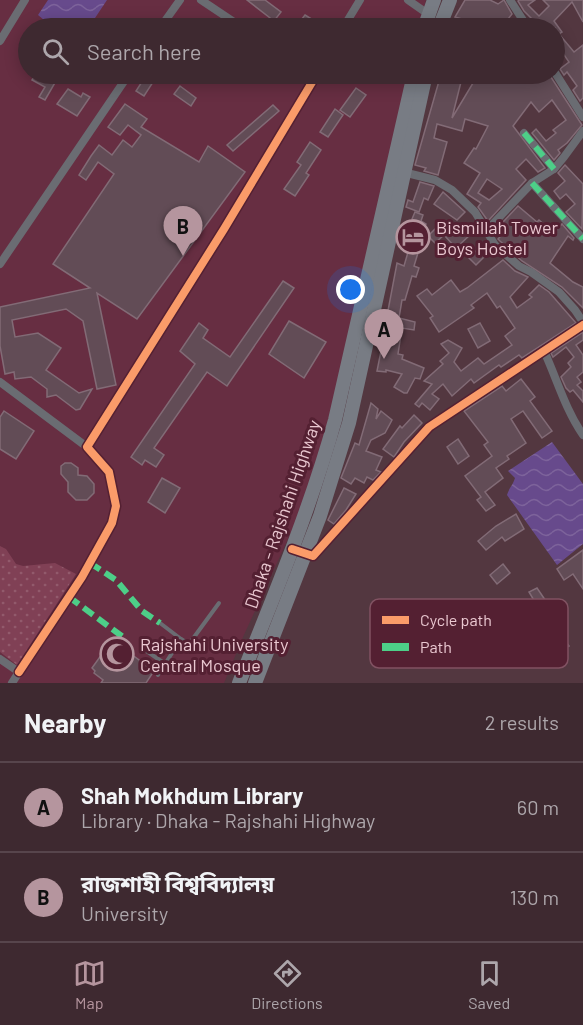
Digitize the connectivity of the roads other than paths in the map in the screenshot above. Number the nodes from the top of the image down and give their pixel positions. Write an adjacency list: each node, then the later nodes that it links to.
1 (25, 0): 16 (street)
2 (180, 0): 10 (street)
3 (201, 0): 11 (street)
4 (360, 0): 12 (street)
5 (408, 0): 9 (street)
6 (434, 0): 9 (highway)
7 (450, 0): 14 (highway)
8 (510, 0): 15 (street)
9 (428, 14): 13 (highway)
10 (167, 18)
11 (228, 18)
12 (349, 18)
13 (427, 18)
14 (443, 18)
15 (522, 18)
16 (0, 41)
17 (122, 84): 30 (street)
18 (308, 84): 35 (street)
19 (412, 84): 26 (highway, Dhaka - Rajshahi Highway)
20 (423, 84): 26 (highway, Dhaka - Rajshahi Highway)
21 (563, 84): 22 (street)
22 (583, 117)
23 (583, 130): 25 (street)
24 (524, 133): 25 (street)
25 (554, 169): 27 (street)
26 (399, 171): 28 (street); 36 (highway, Dhaka - Rajshahi Highway); 37 (highway, Dhaka - Rajshahi Highway)
27 (532, 183): 28 (street); 29 (street)
28 (487, 230): 31 (street)
29 (583, 239)
30 (0, 264)
31 (583, 323): 32 (street)
32 (544, 351): 34 (street); 37 (street)
33 (0, 382): 35 (street)
34 (583, 435)
35 (87, 447): 44 (street)
36 (292, 549): 37 (street); 47 (highway, Dhaka - Rajshahi Highway)
37 (306, 553): 48 (highway, Dhaka - Rajshahi Highway)
38 (219, 603): 40 (lane)
39 (160, 623): 40 (lane)
40 (181, 639): 43 (lane)
41 (142, 648): 43 (lane)
42 (0, 659): 44 (street)
43 (164, 663): 45 (lane)
44 (19, 672): 46 (street)
45 (158, 675)
46 (12, 683)
47 (239, 683)
48 (255, 683)

